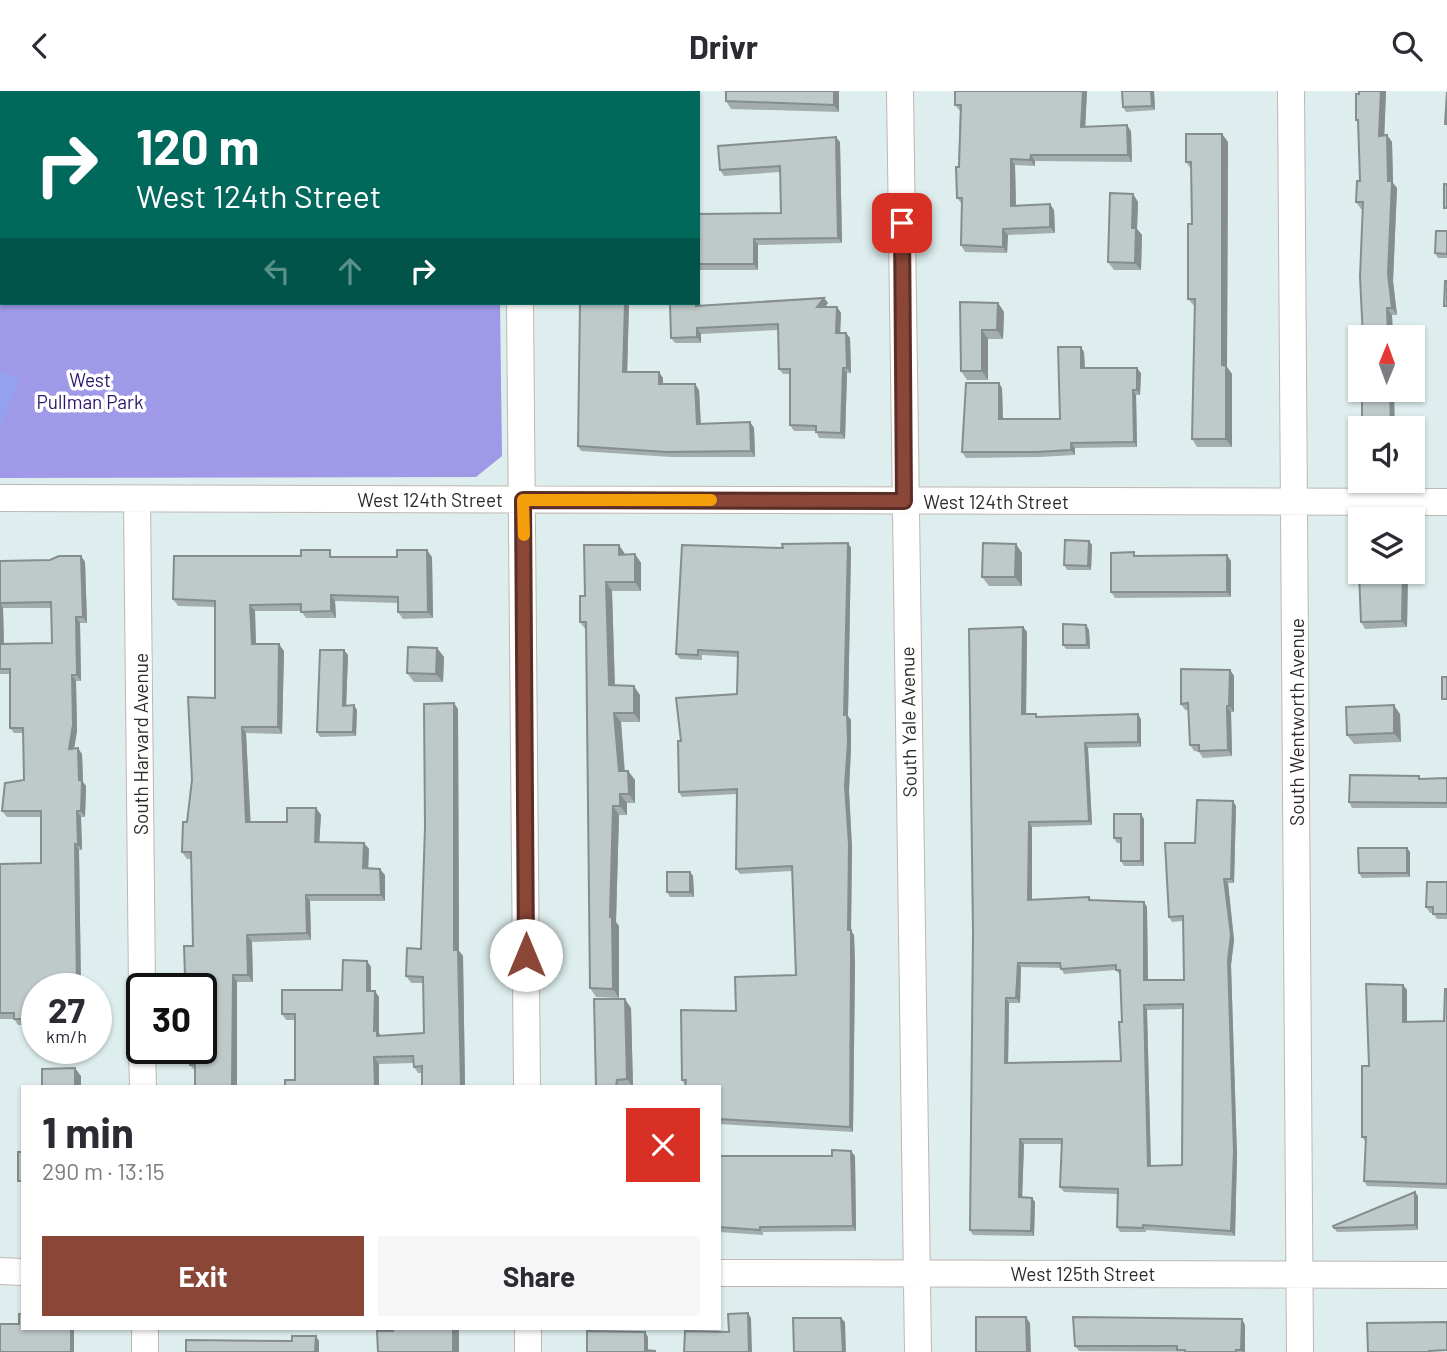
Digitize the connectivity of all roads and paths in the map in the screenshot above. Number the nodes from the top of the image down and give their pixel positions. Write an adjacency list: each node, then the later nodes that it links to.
1 (900, 91): 7 (street, South Yale Avenue)
2 (1291, 91): 8 (street, South Wentworth Avenue)
3 (520, 305): 6 (street)
4 (0, 498): 5 (street, West 124th Street)
5 (137, 499): 6 (street, West 124th Street); 10 (street, South Harvard Avenue)
6 (523, 500): 7 (street, West 124th Street); 13 (street)
7 (904, 501): 8 (street, West 124th Street); 17 (street, South Yale Avenue)
8 (1294, 502): 9 (street, West 124th Street); 18 (street, South Wentworth Avenue)
9 (1447, 502)
10 (142, 973)
11 (142, 1064): 12 (street)
12 (143, 1085)
13 (527, 1085)
14 (0, 1271): 15 (street)
15 (21, 1272)
16 (721, 1273): 17 (street, West 125th Street)
17 (918, 1273): 18 (street, West 125th Street); 24 (street, South Yale Avenue)
18 (1300, 1274): 19 (street, West 125th Street); 25 (street, South Wentworth Avenue)
19 (1447, 1275)
20 (145, 1330): 22 (street)
21 (528, 1330): 23 (street)
22 (145, 1352)
23 (528, 1352)
24 (918, 1352)
25 (1300, 1352)

